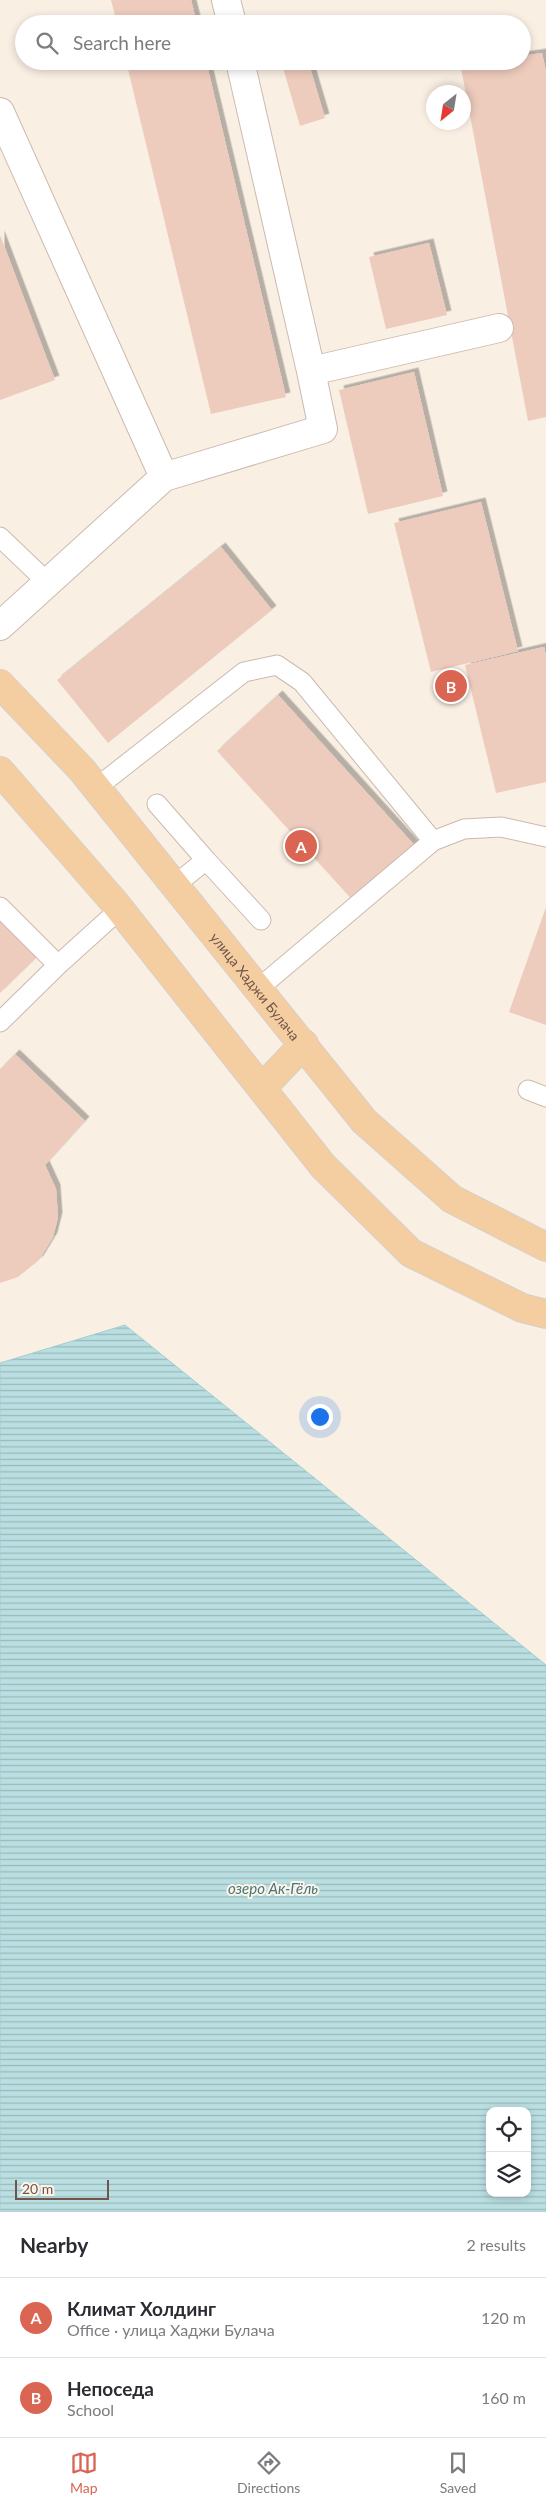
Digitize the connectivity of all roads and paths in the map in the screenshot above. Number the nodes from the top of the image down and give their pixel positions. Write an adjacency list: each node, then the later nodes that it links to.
1 (226, 0): 2 (street)
2 (230, 15)
3 (242, 70): 6 (street)
4 (0, 112): 7 (street)
5 (498, 328): 6 (street)
6 (311, 371): 7 (street)
7 (164, 477): 9 (street)
8 (0, 537): 9 (lane)
9 (47, 582): 10 (street)
10 (0, 626)
11 (0, 684): 13 (main road, улица Хаджи Булача)
12 (0, 771): 20 (main road)
13 (96, 788): 16 (lane); 18 (main road, улица Хаджи Булача)
14 (157, 804): 17 (lane)
15 (546, 837): 16 (lane)
16 (433, 841): 23 (lane)
17 (206, 860): 18 (lane); 21 (lane)
18 (174, 885): 23 (main road, улица Хаджи Булача)
19 (0, 907): 22 (lane)
20 (120, 910): 22 (lane); 26 (main road)
21 (261, 920)
22 (58, 965): 24 (lane)
23 (259, 988): 25 (main road, улица Хаджи Булача)
24 (0, 1022)
25 (304, 1044): 26 (main road); 29 (main road, улица Хаджи Булача)
26 (262, 1088): 30 (main road)
27 (528, 1090): 28 (lane)
28 (546, 1097)
29 (546, 1247)
30 (546, 1314)

